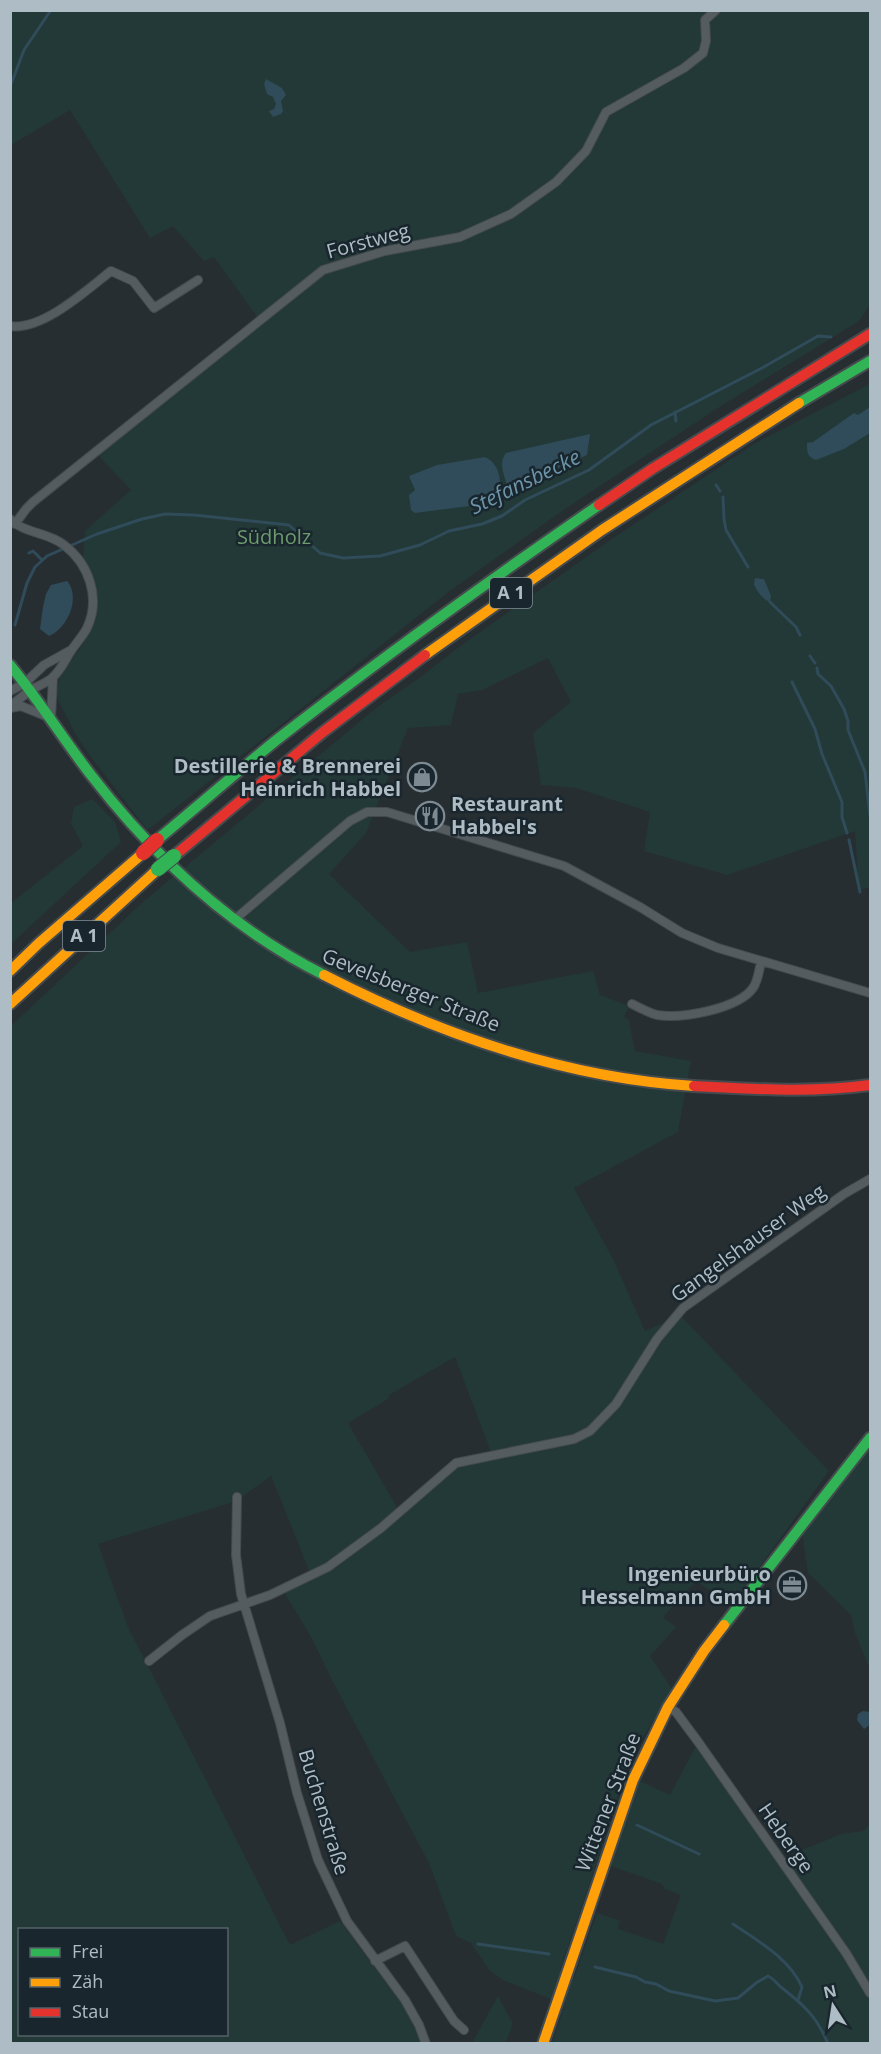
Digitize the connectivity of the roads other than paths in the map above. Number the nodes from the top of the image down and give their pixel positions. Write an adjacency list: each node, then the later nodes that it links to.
1 (716, 10): 6 (street, Forstweg)
2 (198, 280): 3 (street)
3 (10, 326)
4 (870, 334): 16 (main road, A 1, bridge)
5 (870, 361): 18 (main road, A 1, bridge)
6 (13, 522): 7 (street)
7 (72, 649): 9 (street); 10 (street)
8 (10, 665): 10 (main road, Gevelsberger Straße)
9 (53, 677): 10 (street); 13 (street)
10 (28, 686): 11 (street); 12 (street); 13 (main road, Gevelsberger Straße)
11 (10, 691)
12 (10, 707): 13 (street)
13 (51, 718): 14 (main road, Gevelsberger Straße)
14 (234, 920): 15 (street); 20 (main road, Gevelsberger Straße)
15 (761, 962): 17 (street); 19 (street)
16 (10, 971)
17 (870, 993)
18 (10, 1004)
19 (632, 1004)
20 (870, 1085)
21 (870, 1179): 24 (street, Gangelshauser Weg)
22 (870, 1438): 26 (main road, Wittener Straße)
23 (237, 1497): 24 (street)
24 (243, 1604): 25 (street, Gangelshauser Weg); 27 (street, Buchenstraße)
25 (149, 1661)
26 (668, 1707): 28 (street, Heberge); 31 (main road, Wittener Straße)
27 (375, 1961): 29 (street); 30 (street, Buchenstraße)
28 (870, 1993)
29 (464, 2031)
30 (426, 2043)
31 (543, 2043)

